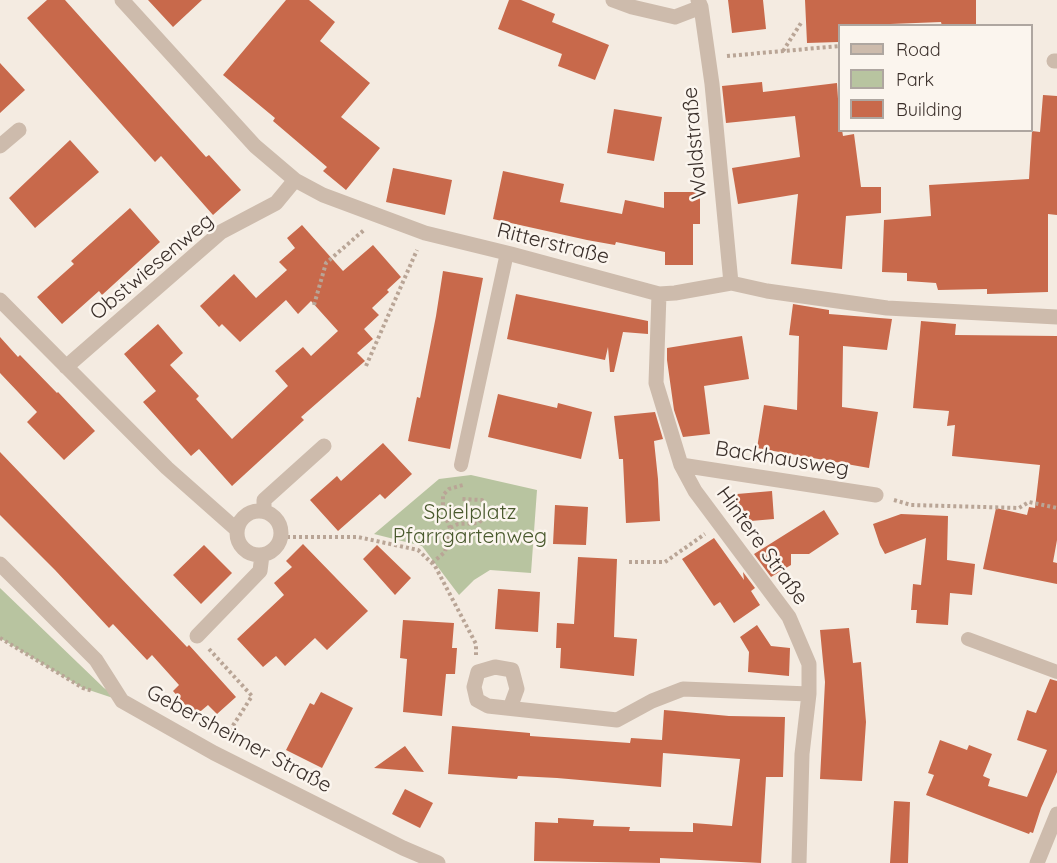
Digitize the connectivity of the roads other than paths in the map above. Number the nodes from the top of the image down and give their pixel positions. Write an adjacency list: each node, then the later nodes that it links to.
1 (122, 0): 6 (street, Ritterstraße)
2 (613, 0): 3 (street)
3 (699, 3): 8 (street, Waldstraße)
4 (18, 130): 5 (street)
5 (0, 146)
6 (295, 180): 7 (street, Ritterstraße); 12 (street, Obstwiesenweg)
7 (507, 253): 9 (street, Ritterstraße); 14 (lane)
8 (731, 283): 9 (street, Ritterstraße); 11 (street, Ritterstraße)
9 (659, 294): 15 (street, Hintere Straße)
10 (0, 300): 12 (street)
11 (1057, 317)
12 (66, 367): 18 (street)
13 (324, 446): 17 (street)
14 (460, 465)
15 (681, 465): 16 (street, Backhausweg); 24 (street, Hintere Straße)
16 (876, 495)
17 (264, 511): 18 (street); 19 (street)
18 (237, 530): 19 (street)
19 (262, 555): 21 (street)
20 (0, 564): 27 (street, Gebersheimer Straße)
21 (197, 636)
22 (968, 639): 23 (lane)
23 (1057, 672)
24 (809, 694): 25 (street); 28 (street, Hintere Straße)
25 (510, 708): 25 (street)
26 (1057, 814): 29 (street)
27 (438, 863)
28 (799, 863)
29 (1037, 863)

